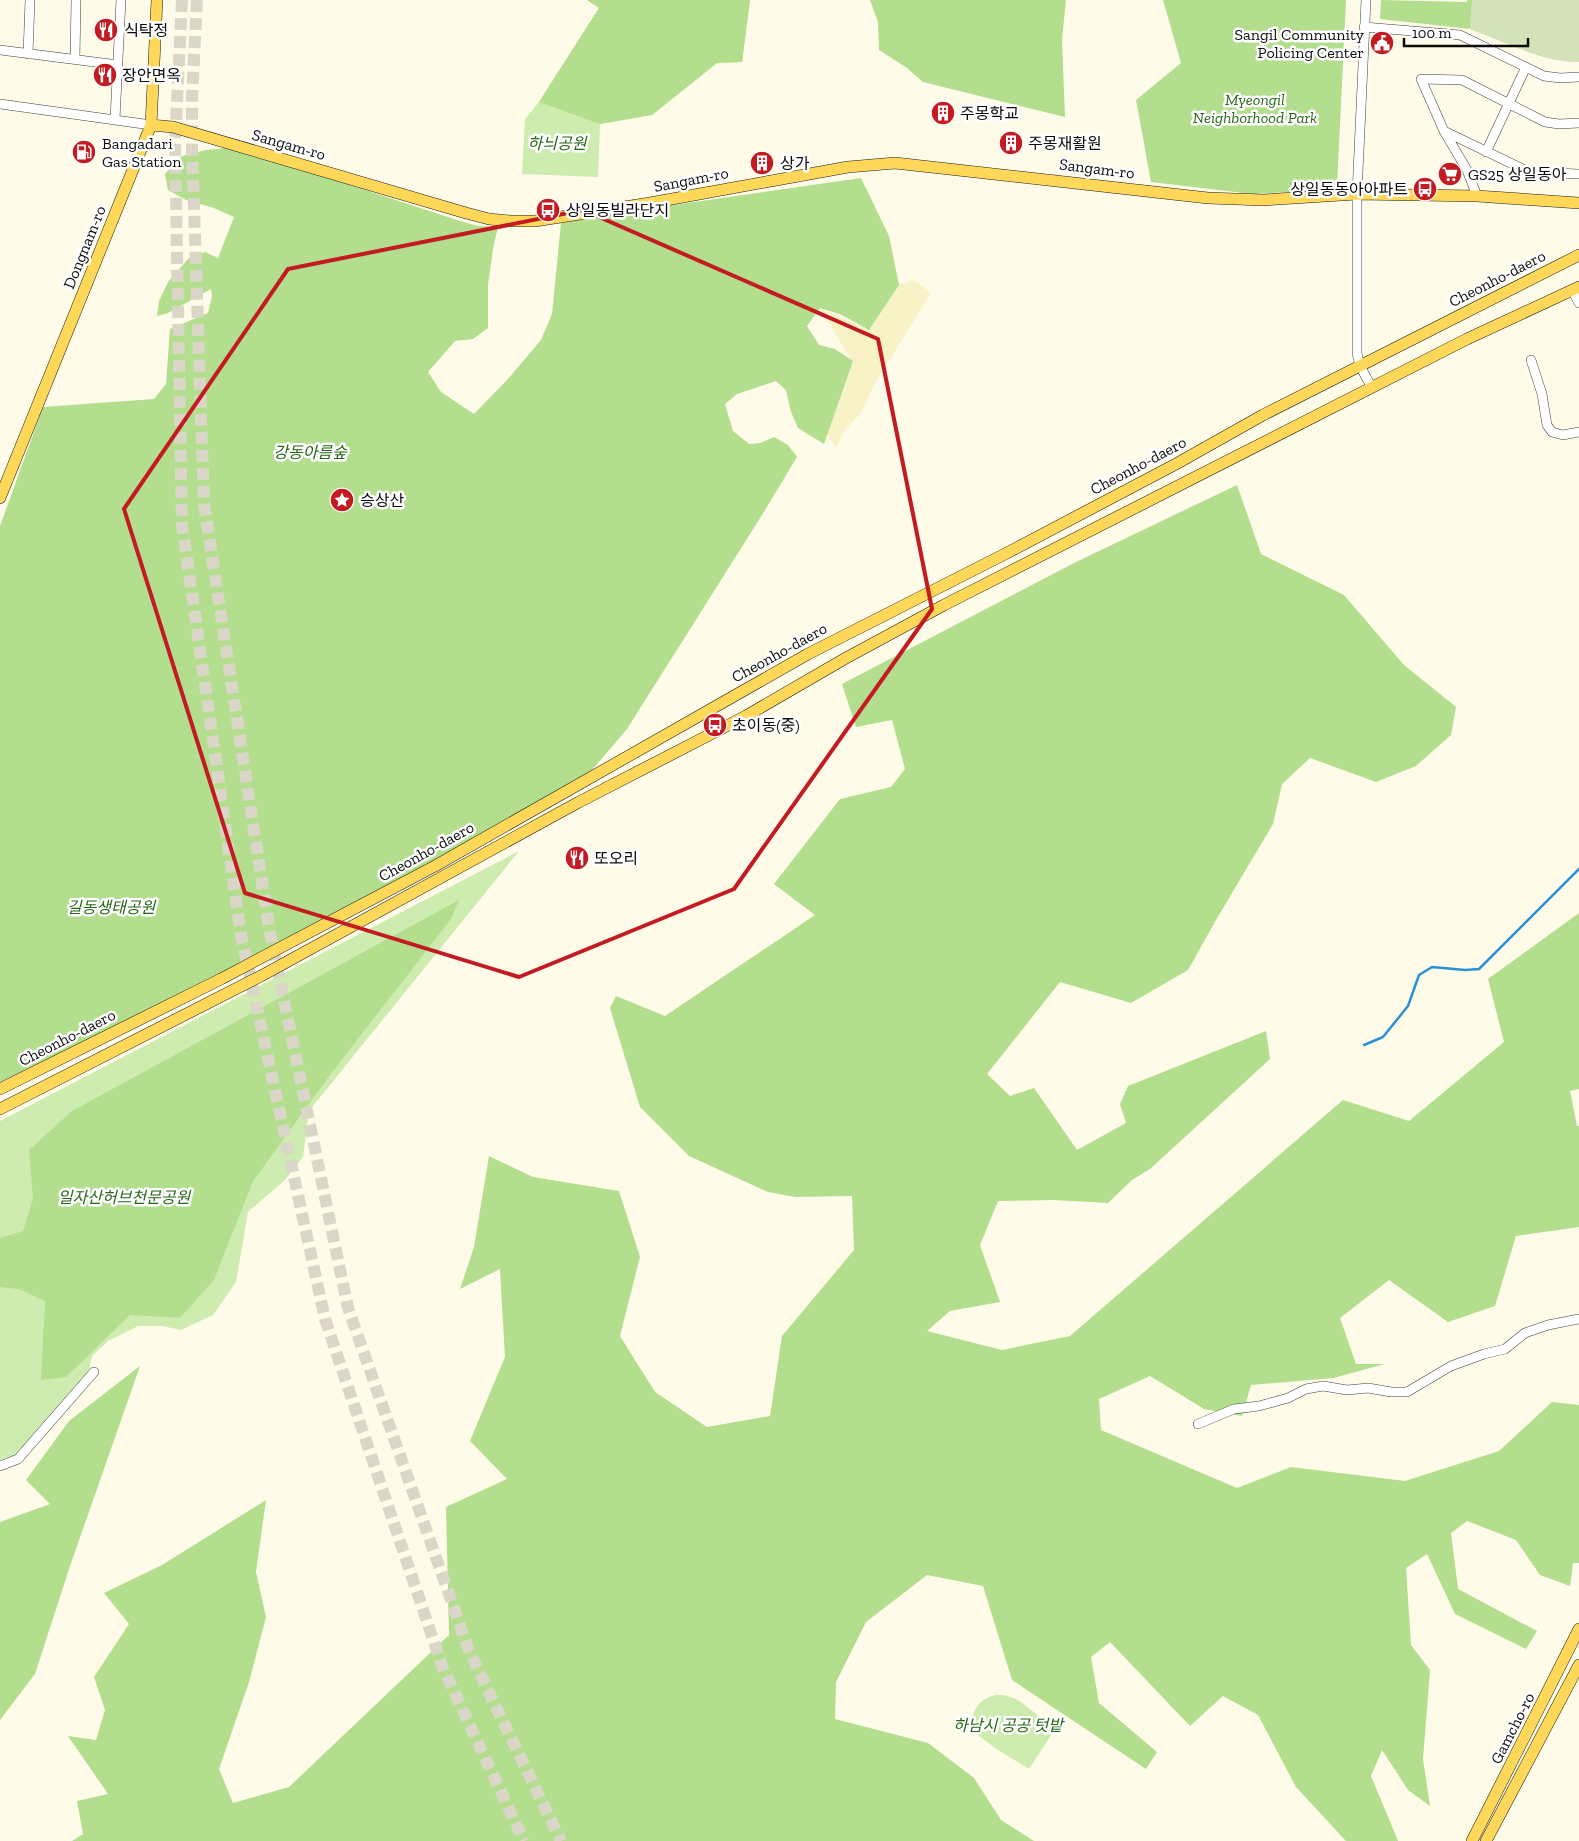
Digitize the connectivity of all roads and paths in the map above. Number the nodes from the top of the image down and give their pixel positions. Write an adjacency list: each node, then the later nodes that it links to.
1 (30, 0): 8 (street)
2 (76, 0): 9 (street)
3 (120, 0): 10 (street)
4 (158, 0): 17 (main road, Dongnam-ro)
5 (1366, 0): 6 (street)
6 (1364, 27): 11 (street); 21 (street)
7 (0, 50): 8 (street)
8 (28, 54): 9 (street)
9 (74, 59): 10 (street)
10 (118, 65): 15 (street)
11 (1526, 67): 12 (street); 14 (street)
12 (1579, 77)
13 (0, 104): 15 (street, Sangam-ro)
14 (1509, 104): 16 (street); 18 (street); 19 (street)
15 (115, 119): 17 (street, Sangam-ro)
16 (1579, 123)
17 (151, 125): 21 (main road, Sangam-ro); 31 (main road, Dongnam-ro)
18 (1444, 131): 19 (street); 22 (street)
19 (1486, 152): 20 (street)
20 (1579, 174)
21 (1357, 194): 22 (main road, Sangam-ro); 28 (street)
22 (1477, 196): 23 (main road, Sangam-ro)
23 (1579, 203)
24 (1579, 255): 28 (main road, Cheonho-daero)
25 (1576, 288): 26 (street); 29 (main road, Cheonho-daero)
26 (1579, 303)
27 (1531, 360): 30 (street)
28 (1360, 366): 29 (street); 32 (main road, Cheonho-daero)
29 (1372, 388): 33 (main road, Cheonho-daero)
30 (1579, 432)
31 (0, 498)
32 (0, 1089)
33 (0, 1109)
34 (1579, 1319): 36 (street)
35 (94, 1372): 37 (street)
36 (1198, 1424)
37 (0, 1466)
38 (1579, 1629): 40 (main road, Gamcho-ro)
39 (1579, 1665): 41 (main road, Gamcho-ro)
40 (1472, 1841)
41 (1486, 1841)

